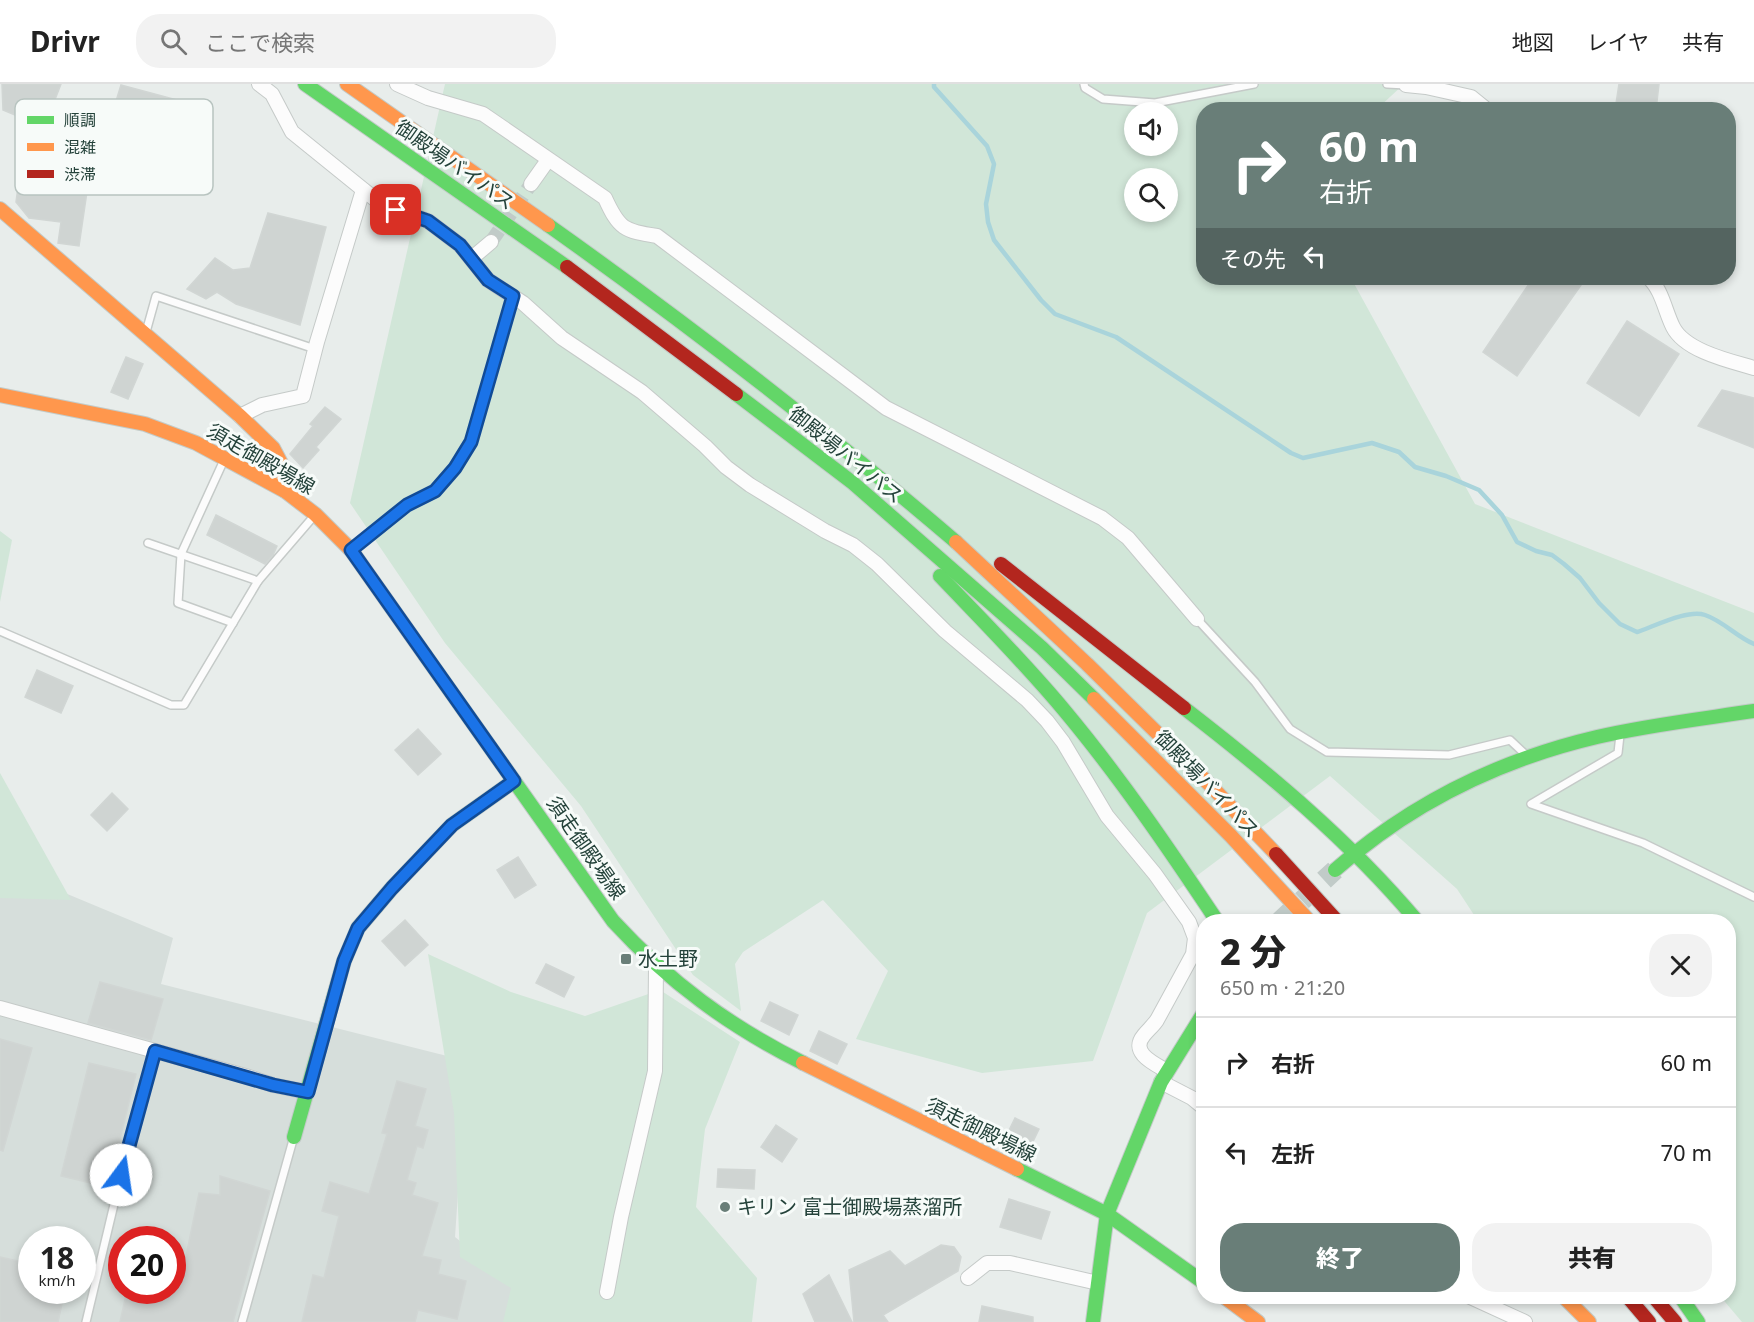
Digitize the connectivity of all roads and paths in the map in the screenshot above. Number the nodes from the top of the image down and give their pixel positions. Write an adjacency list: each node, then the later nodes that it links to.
1 (259, 84): 12 (street)
2 (305, 84): 23 (main road, 御殿場バイパス)
3 (347, 84): 24 (main road, 御殿場バイパス)
4 (397, 84): 10 (street)
5 (1084, 84): 6 (lane)
6 (1254, 84)
7 (1387, 84): 8 (lane)
8 (1406, 85): 9 (street)
9 (1477, 102)
10 (548, 160): 11 (street); 32 (street)
11 (531, 184)
12 (363, 190): 15 (street); 19 (street)
13 (0, 209): 18 (main road)
14 (491, 242): 15 (street)
15 (472, 258): 17 (street)
16 (1655, 285): 20 (street)
17 (513, 296): 29 (lane); 50 (street)
18 (146, 335): 19 (lane); 22 (main road)
19 (315, 349): 22 (street)
20 (1754, 368)
21 (0, 395): 25 (main road, 須走御殿場線)
22 (240, 416): 26 (main road)
23 (766, 416): 42 (main road); 43 (main road, 御殿場バイパス)
24 (821, 430): 39 (main road); 44 (main road, 御殿場バイパス)
25 (225, 458): 26 (main road, 須走御殿場線); 30 (lane)
26 (285, 491): 27 (main road, 須走御殿場線)
27 (315, 514): 29 (main road, 須走御殿場線); 31 (lane)
28 (148, 543): 30 (lane)
29 (351, 550): 38 (main road, 須走御殿場線)
30 (181, 554): 31 (lane); 33 (lane)
31 (258, 581): 33 (lane)
32 (1197, 619): 37 (lane)
33 (232, 623): 34 (lane)
34 (0, 631)
35 (1754, 711): 36 (main road)
36 (1621, 732): 37 (main road); 41 (lane)
37 (1528, 757): 39 (main road)
38 (514, 781): 46 (main road, 須走御殿場線); 51 (main road)
39 (1354, 851): 40 (main road); 45 (main road)
40 (1335, 870)
41 (1754, 897)
42 (1212, 914)
43 (1302, 914)
44 (1331, 914)
45 (1411, 914)
46 (656, 966): 54 (main road, 須走御殿場線); 58 (street)
47 (0, 1008): 49 (street)
48 (1196, 1025): 50 (main road)
49 (155, 1051): 51 (street); 65 (lane)
50 (1164, 1076): 52 (street); 54 (main road)
51 (308, 1092): 53 (main road)
52 (1196, 1101)
53 (294, 1137): 66 (lane)
54 (1107, 1214): 55 (main road, 須走御殿場線); 57 (main road)
55 (1196, 1277)
56 (968, 1278): 57 (street)
57 (1098, 1283): 67 (main road)
58 (607, 1292)
59 (1234, 1304): 68 (main road)
60 (1486, 1304): 69 (street)
61 (1571, 1304): 70 (main road)
62 (1634, 1304): 71 (main road)
63 (1660, 1304): 72 (main road)
64 (1686, 1304): 73 (main road)
65 (86, 1322)
66 (242, 1322)
67 (1093, 1322)
68 (1258, 1322)
69 (1526, 1322)
70 (1589, 1322)
71 (1649, 1322)
72 (1675, 1322)
73 (1698, 1322)

